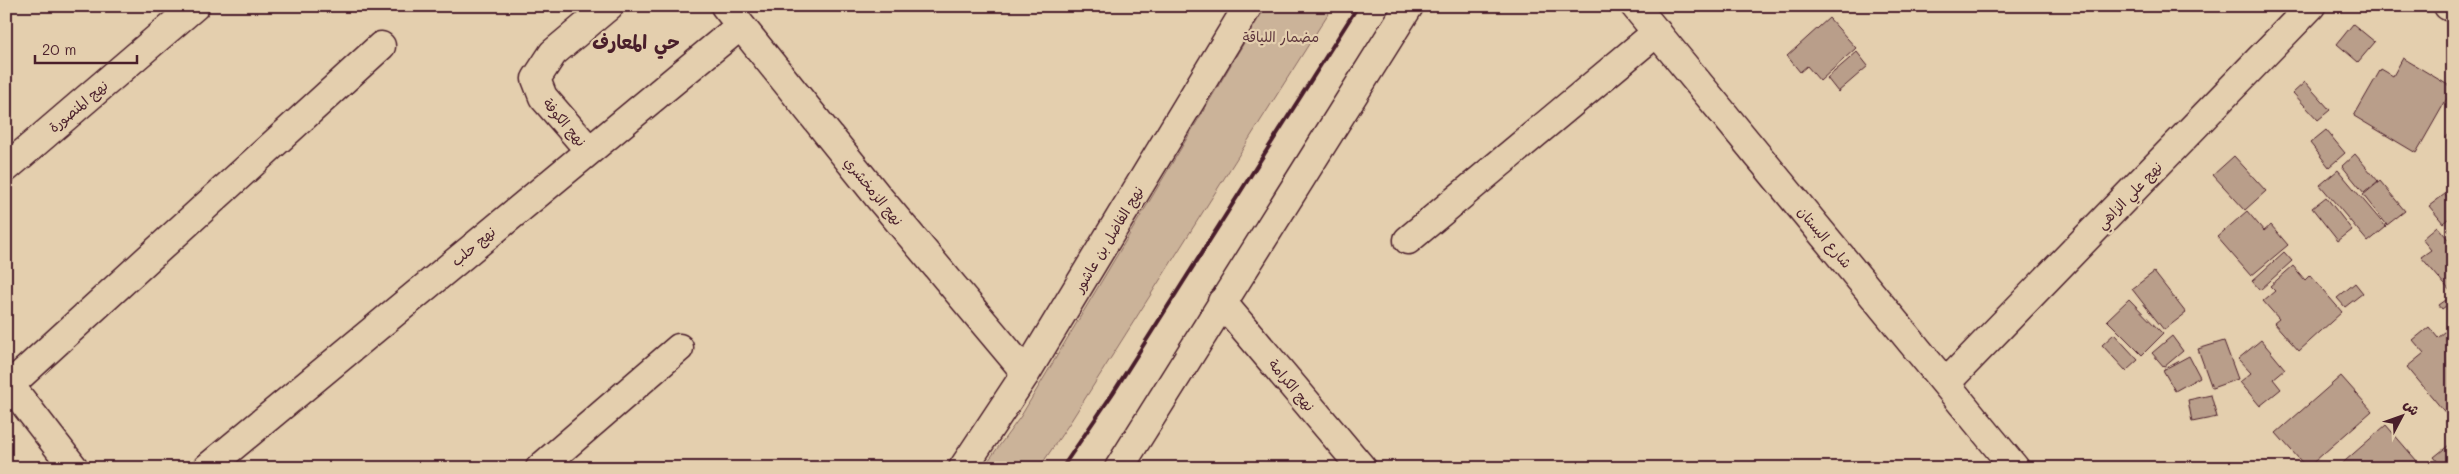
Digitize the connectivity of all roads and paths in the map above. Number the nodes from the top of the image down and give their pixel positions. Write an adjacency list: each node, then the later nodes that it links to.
1 (195, 6): 13 (street, نهج المنصورة)
2 (609, 6): 12 (street, نهج الكوفة)
3 (1248, 6): 17 (street, نهج الفاضل بن عاشور)
4 (1409, 6): 15 (street)
5 (1635, 6): 10 (street, شارع البستان)
6 (2311, 6): 19 (street, نهج علي الزاهي)
7 (2448, 6): 8 (street)
8 (2453, 8)
9 (732, 16): 12 (street, نهج حلب); 17 (street, نهج الزمخشري)
10 (1657, 32): 14 (street); 19 (street, شارع البستان)
11 (381, 46): 18 (street)
12 (589, 150): 21 (street, نهج حلب)
13 (6, 168)
14 (1408, 240)
15 (1222, 302): 24 (street); 25 (street, نهج الكرامة)
16 (679, 348): 22 (street)
17 (1026, 373): 23 (street, نهج الفاضل بن عاشور)
18 (8, 382): 20 (street)
19 (1946, 383): 26 (street, شارع البستان)
20 (74, 468)
21 (207, 468)
22 (540, 468)
23 (963, 468)
24 (1120, 468)
25 (1362, 468)
26 (2015, 468)

